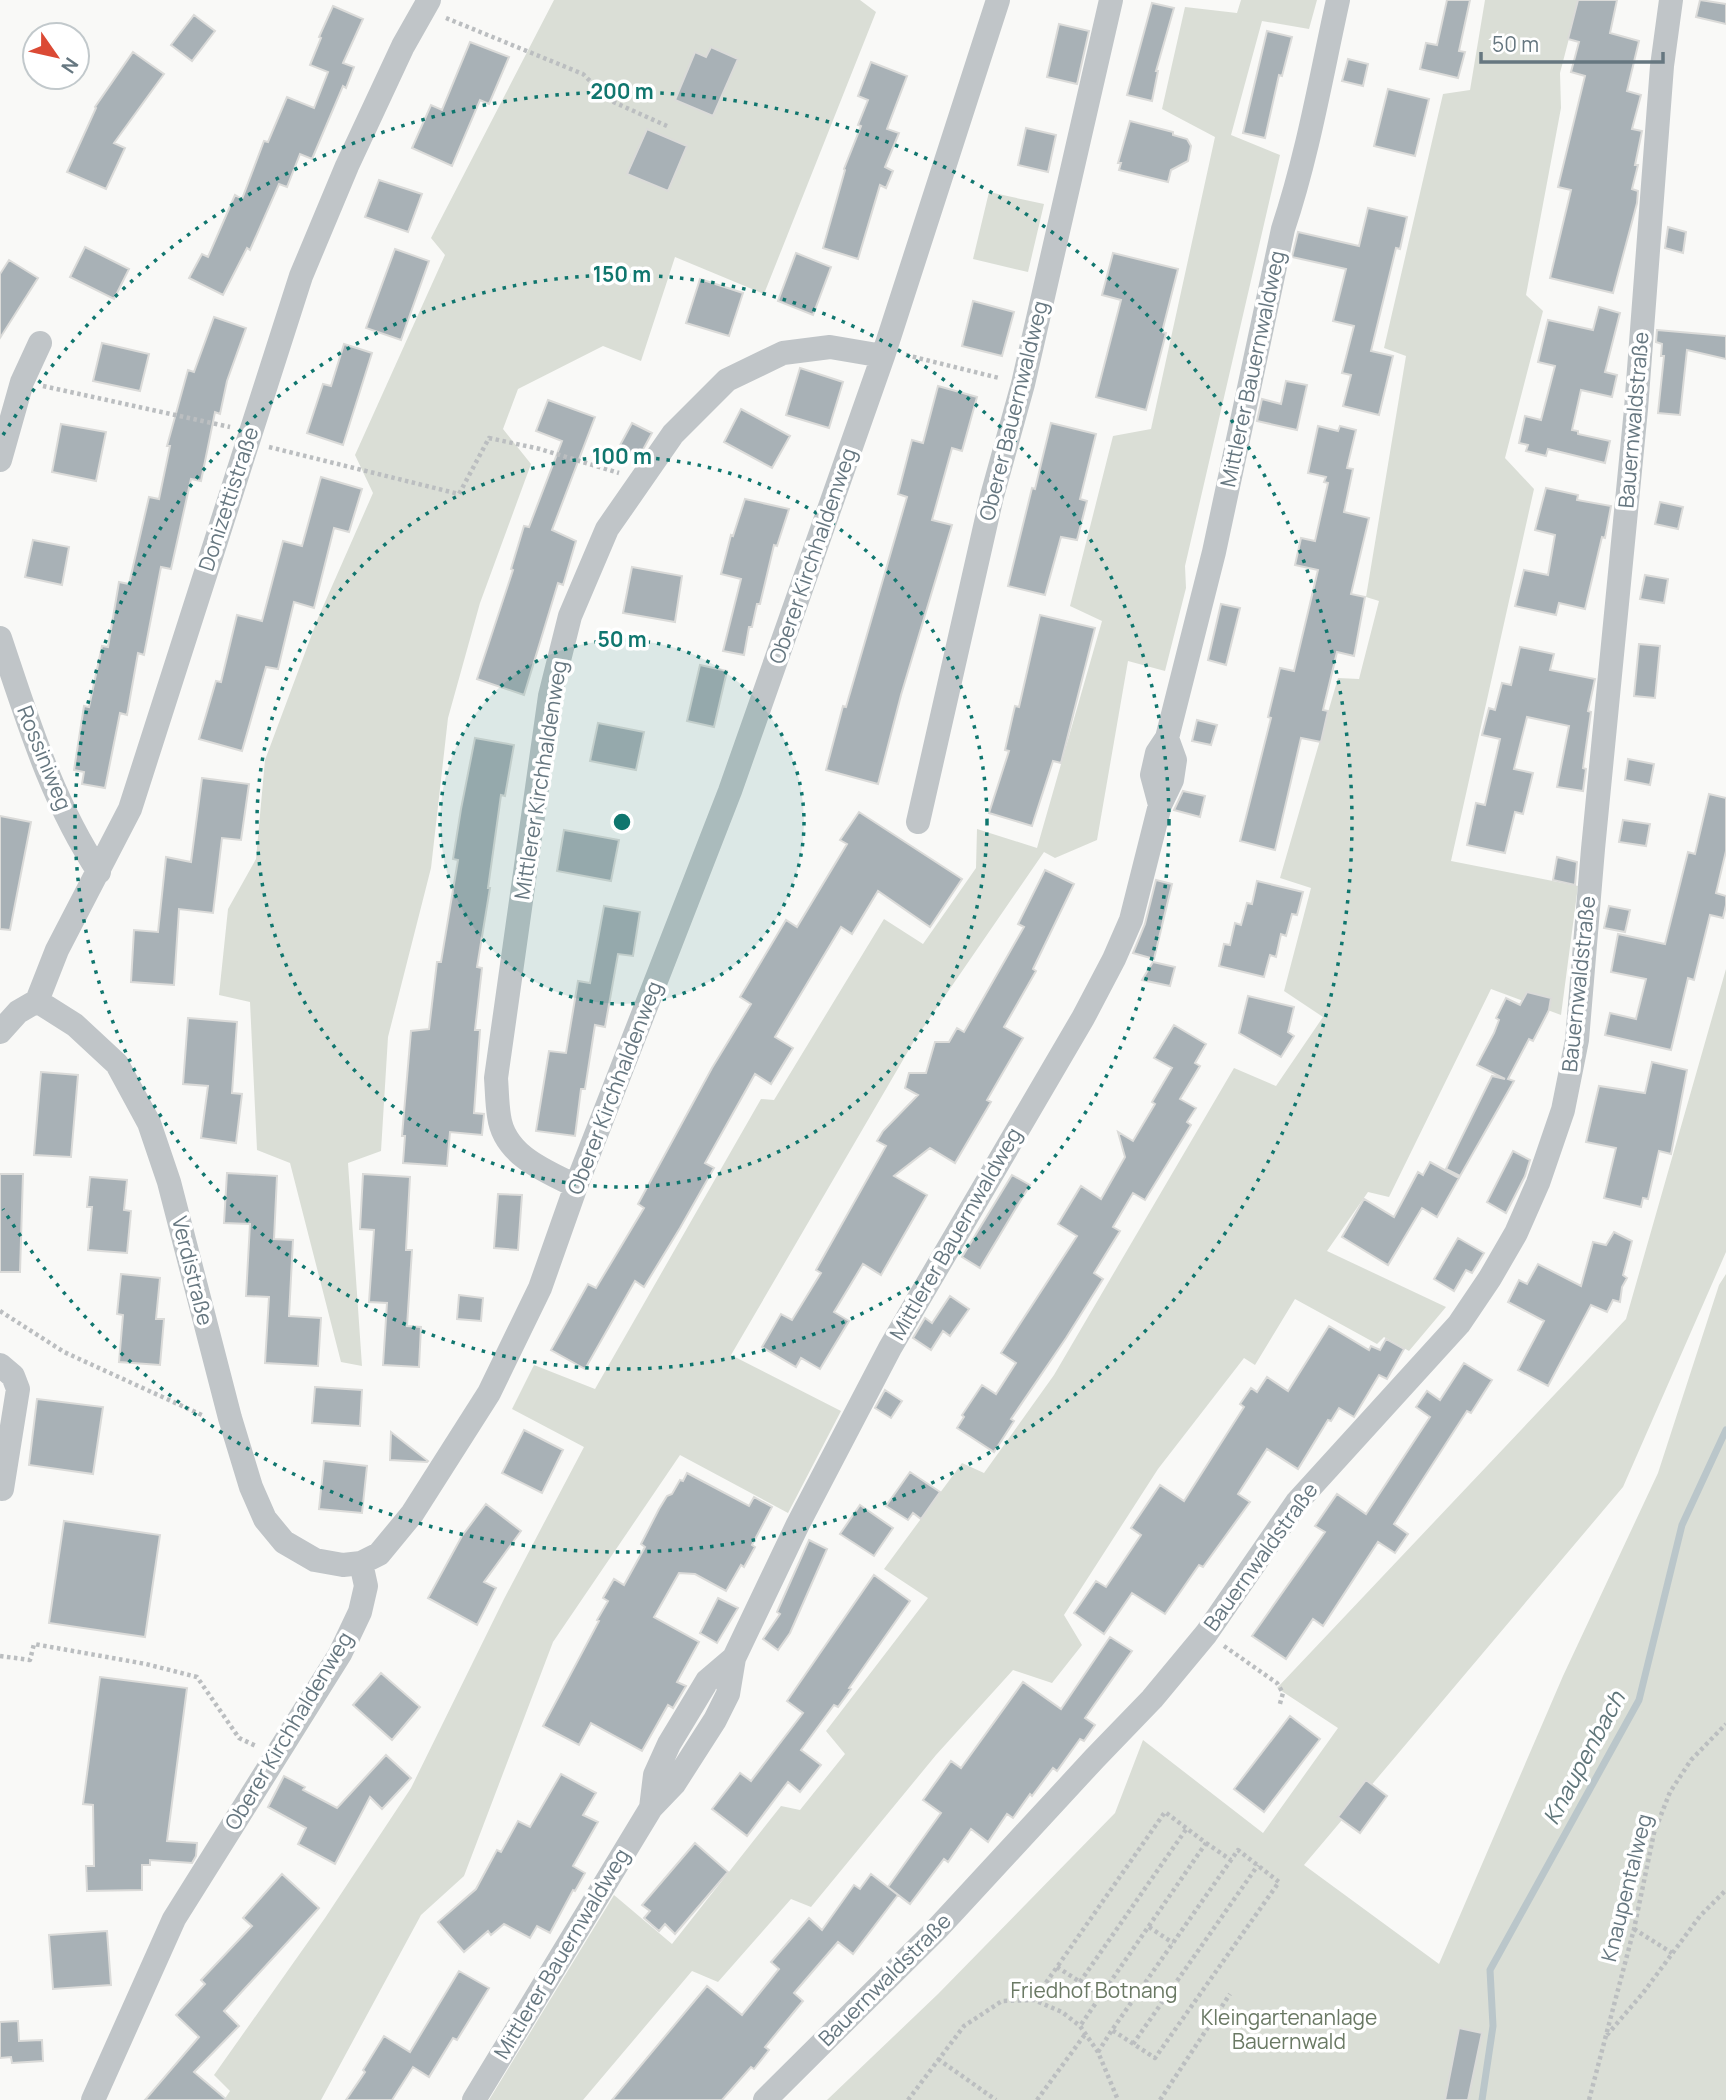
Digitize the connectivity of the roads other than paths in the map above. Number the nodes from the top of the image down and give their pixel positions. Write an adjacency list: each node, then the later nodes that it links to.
1 (998, 0): 7 (street, Oberer Kirchhaldenweg)
2 (1111, 0): 10 (street, Oberer Bauernwaldweg)
3 (1338, 0): 18 (street, Mittlerer Bauernwaldweg)
4 (1671, 0): 26 (street, Bauernwaldstraße)
5 (431, 8): 11 (street, Donizettistraße)
6 (40, 343): 8 (street)
7 (884, 353): 14 (street, Oberer Kirchhaldenweg); 14 (street, Mittlerer Kirchhaldenweg)
8 (0, 460)
9 (0, 638): 11 (street, Rossiniweg)
10 (918, 822)
11 (99, 872): 12 (street, Donizettistraße)
12 (37, 1001): 13 (street); 17 (street, Verdistraße)
13 (0, 1032)
14 (576, 1186): 17 (street, Oberer Kirchhaldenweg)
15 (0, 1365): 16 (street)
16 (2, 1489)
17 (361, 1563): 24 (street, Oberer Kirchhaldenweg)
18 (734, 1657): 19 (street, Mittlerer Bauernwaldweg); 20 (street, Mittlerer Bauernwaldweg)
19 (691, 1707): 20 (street); 21 (street, Mittlerer Bauernwaldweg)
20 (715, 1720): 22 (street, Mittlerer Bauernwaldweg)
21 (669, 1744): 22 (street); 23 (street, Mittlerer Bauernwaldweg)
22 (691, 1758): 23 (street, Mittlerer Bauernwaldweg)
23 (651, 1808): 25 (street, Mittlerer Bauernwaldweg)
24 (93, 2100)
25 (474, 2100)
26 (765, 2100)

